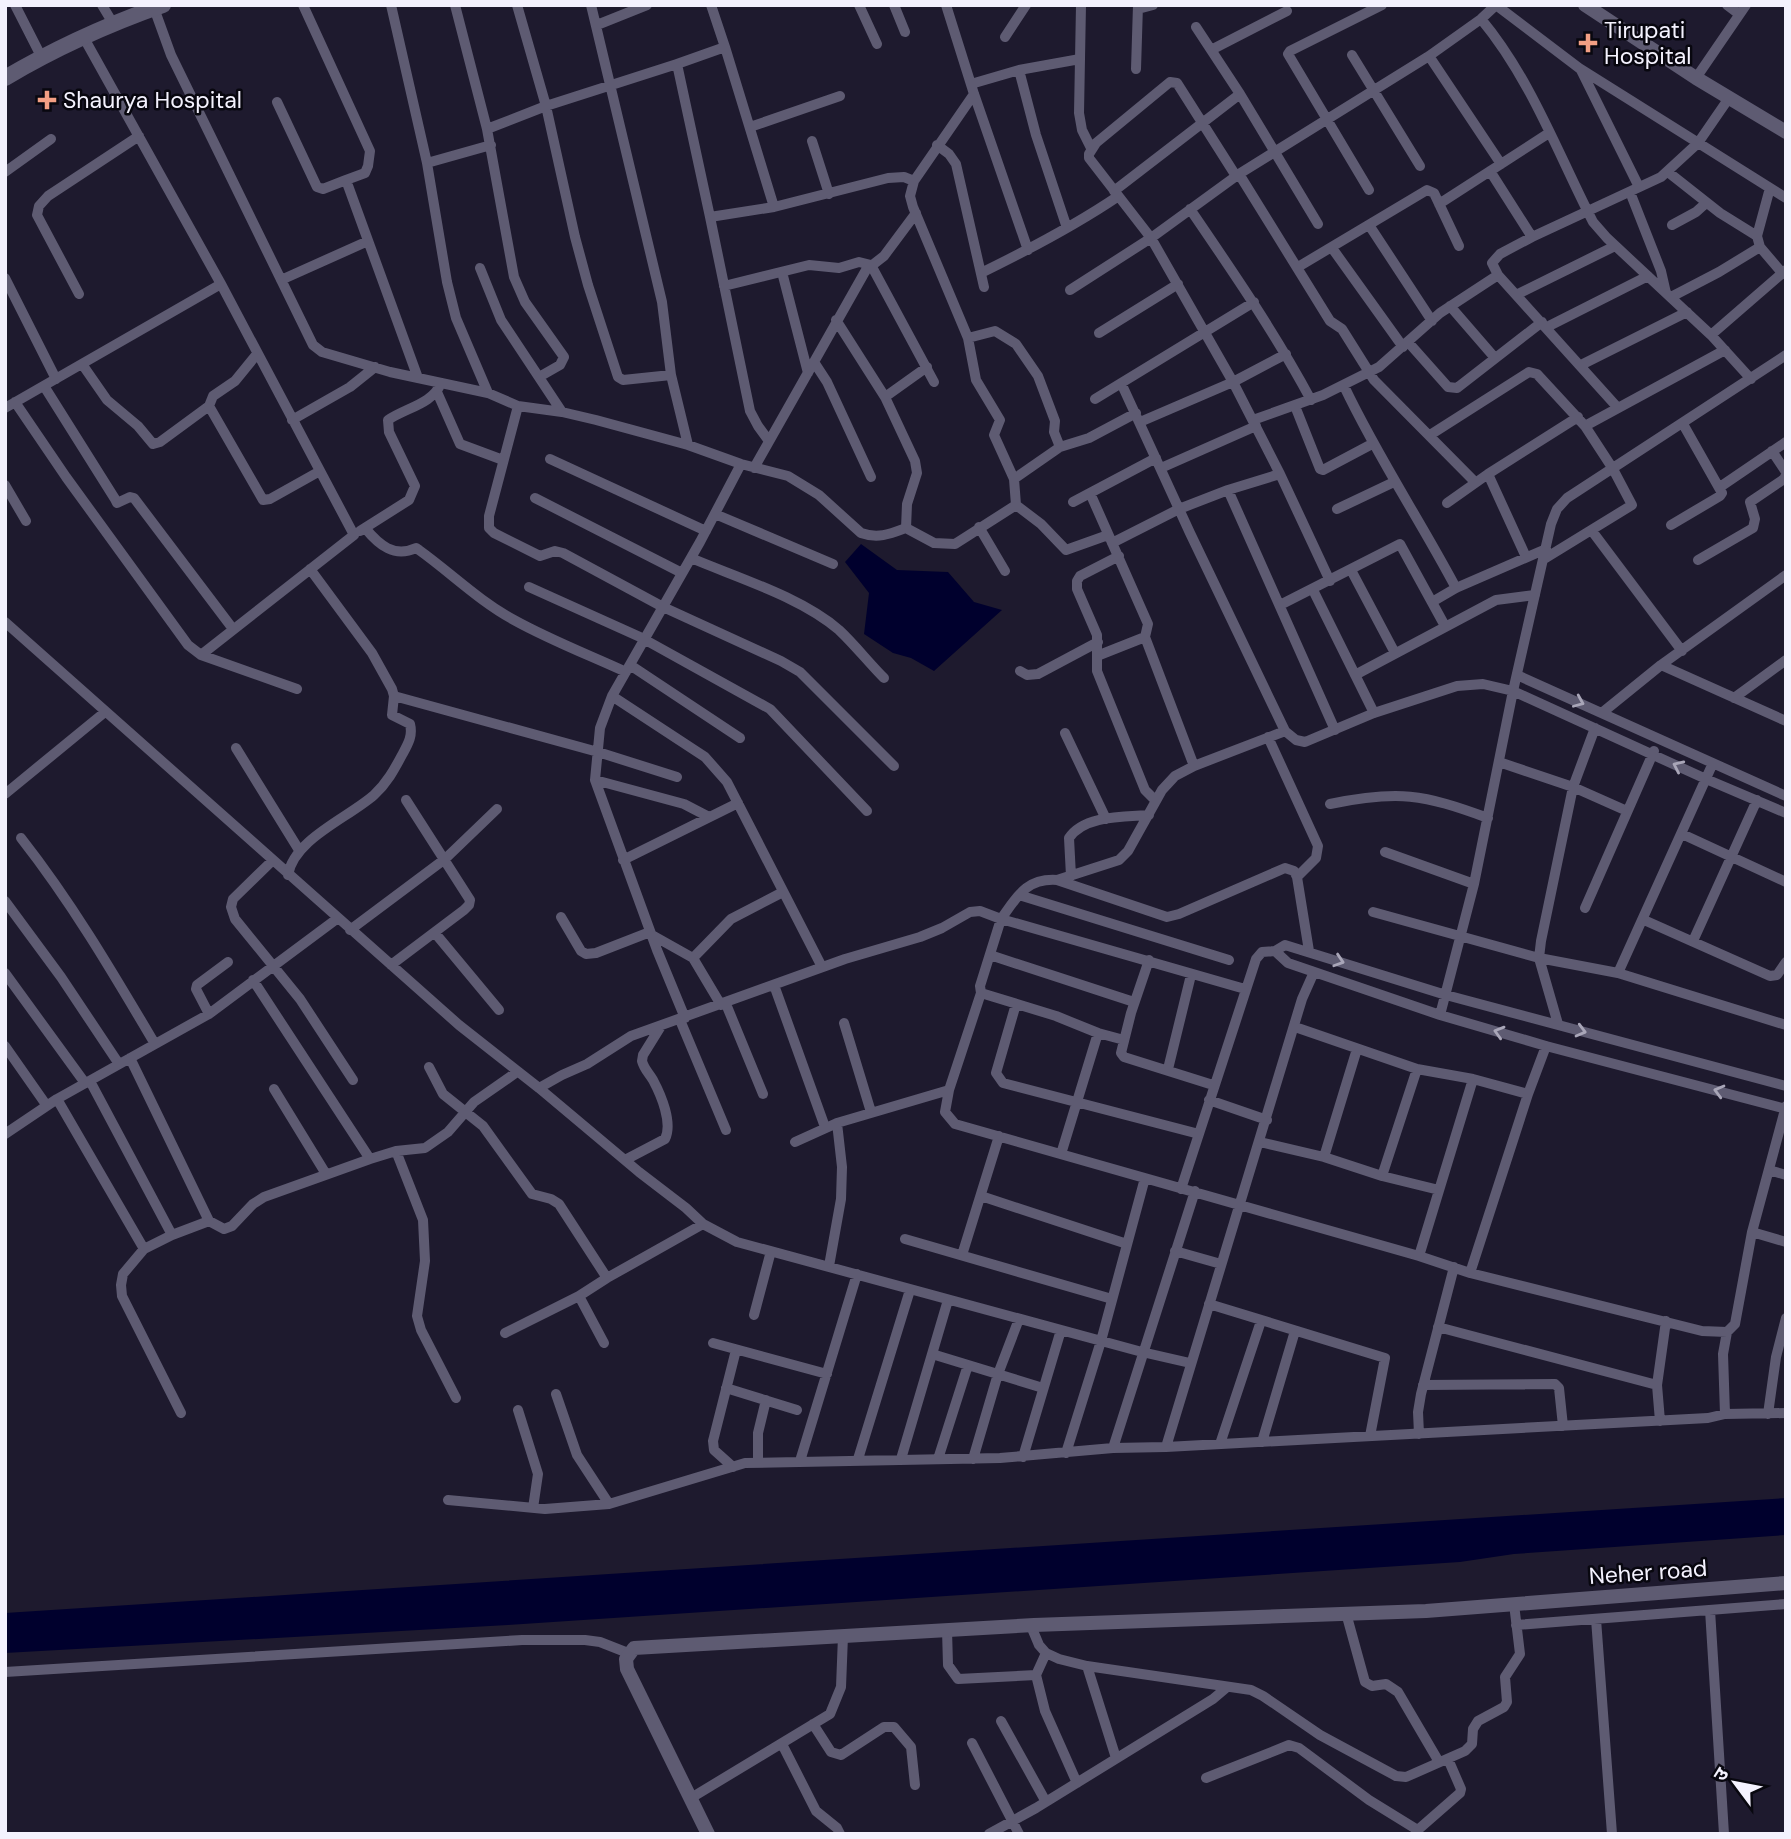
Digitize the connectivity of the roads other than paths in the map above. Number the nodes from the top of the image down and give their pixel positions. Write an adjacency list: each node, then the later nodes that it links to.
1 (15, 5): 40 (street)
2 (102, 5): 29 (street)
3 (303, 5): 77 (street)
4 (404, 5): 21 (street)
5 (456, 5): 59 (street)
6 (517, 5): 55 (street)
7 (591, 5): 30 (street)
8 (646, 5): 30 (street)
9 (711, 5): 36 (street)
10 (859, 5): 35 (street)
11 (894, 5): 32 (street)
12 (946, 5): 49 (street)
13 (1013, 5): 27 (street)
14 (1026, 5): 27 (street)
15 (1081, 5): 41 (street)
16 (1153, 5): 22 (street)
17 (1298, 5): 24 (street)
18 (1382, 5): 56 (street)
19 (1496, 5): 28 (street); 43 (street)
20 (1727, 5): 26 (street)
21 (391, 7): 70 (street)
22 (1138, 7): 44 (street)
23 (1592, 7): 47 (street)
24 (1286, 8): 37 (street)
25 (148, 9): 29 (main road); 113 (street)
26 (1743, 10): 47 (street)
27 (1016, 18): 33 (street)
28 (1481, 19): 39 (street); 61 (street)
29 (114, 25): 34 (main road)
30 (597, 25): 48 (street)
31 (1195, 27): 37 (street)
32 (905, 32)
33 (1005, 37)
34 (85, 38): 40 (main road); 62 (street)
35 (877, 44)
36 (725, 47): 42 (street); 58 (street)
37 (1211, 50): 51 (street)
38 (1352, 55): 50 (street)
39 (1429, 56): 50 (street); 71 (street)
40 (42, 58): 46 (main road)
41 (1080, 59): 45 (street); 68 (street)
42 (677, 64): 48 (street); 91 (street)
43 (1579, 68): 65 (street); 80 (street)
44 (1136, 69)
45 (1019, 70): 49 (street); 95 (street)
46 (5, 78)
47 (1696, 78): 53 (street)
48 (612, 86): 55 (street); 145 (street)
49 (972, 89): 67 (street); 103 (street)
50 (1373, 91): 56 (street); 72 (street)
51 (1240, 94): 57 (street); 69 (street)
52 (841, 96): 58 (street)
53 (1729, 98): 60 (street); 65 (street)
54 (276, 102): 77 (street)
55 (546, 106): 59 (street); 145 (street)
56 (1327, 119): 69 (street); 81 (street)
57 (1201, 122): 68 (street); 76 (street); 83 (street)
58 (751, 127): 87 (street)
59 (487, 128): 66 (street)
60 (1786, 132)
61 (1549, 133): 71 (street); 89 (street)
62 (139, 136): 114 (street); 119 (street)
63 (51, 139): 74 (street)
64 (812, 141): 82 (street)
65 (1698, 143): 75 (street); 79 (street)
66 (491, 145): 70 (street); 146 (street)
67 (937, 145): 78 (street); 109 (street)
68 (1091, 148): 83 (street)
69 (1275, 153): 76 (street); 92 (street)
70 (427, 163): 156 (street)
71 (1501, 164): 73 (street)
72 (1420, 166)
73 (1490, 171): 86 (street); 96 (street)
74 (5, 172)
75 (1668, 172): 80 (street); 85 (street)
76 (1237, 175): 88 (street); 105 (street)
77 (346, 180): 98 (street)
78 (914, 181): 82 (street); 90 (street)
79 (1770, 188): 84 (street); 99 (street)
80 (1634, 189): 89 (street); 121 (street)
81 (1369, 190)
82 (829, 194): 87 (street)
83 (1116, 194): 95 (street); 97 (street)
84 (1786, 198)
85 (1706, 202): 94 (street); 99 (street)
86 (1439, 204): 93 (street); 100 (street)
87 (774, 207): 91 (street)
88 (1190, 209): 97 (street); 122 (street)
89 (1587, 210): 96 (street); 101 (street)
90 (916, 214): 104 (street); 131 (street)
91 (710, 217): 116 (street)
92 (1318, 224)
93 (1369, 225): 102 (street); 126 (street)
94 (1672, 225)
95 (1067, 228): 103 (street)
96 (1532, 237): 110 (street)
97 (1151, 238): 115 (street); 118 (street)
98 (368, 241): 113 (street); 147 (street)
99 (1758, 241): 108 (street); 121 (street)
100 (1459, 246)
101 (1615, 246): 111 (street); 120 (street)
102 (1332, 248): 105 (street); 132 (street)
103 (1028, 250): 109 (street)
104 (871, 265): 107 (street); 125 (street); 141 (street)
105 (1298, 267): 144 (street)
106 (480, 268): 146 (street)
107 (782, 272): 116 (street); 143 (street)
108 (1784, 272): 130 (street)
109 (981, 273): 117 (street)
110 (1498, 275): 120 (street); 123 (street)
111 (1648, 276): 121 (street); 127 (street)
112 (5, 278): 148 (street)
113 (281, 280): 142 (street)
114 (221, 284): 134 (street); 139 (street)
115 (1178, 284): 128 (street); 129 (street)
116 (724, 286): 172 (street)
117 (984, 286)
118 (1070, 290)
119 (79, 294)
120 (1516, 295): 127 (street)
121 (1669, 295): 124 (street)
122 (1254, 302): 129 (street); 135 (street)
123 (1450, 306): 126 (street); 137 (street)
124 (1687, 312): 130 (street); 140 (street)
125 (836, 320): 138 (street); 157 (street)
126 (1432, 321): 132 (street)
127 (1544, 324): 137 (street); 140 (street)
128 (1099, 333)
129 (1206, 333): 151 (street); 152 (street)
130 (1712, 335): 133 (street)
131 (968, 338): 176 (street); 189 (street)
132 (1406, 345): 137 (street); 144 (street)
133 (1725, 350): 149 (street); 164 (street)
134 (257, 354): 161 (street); 167 (street)
135 (1286, 354): 151 (street); 159 (street)
136 (1786, 355): 149 (street)
137 (1495, 358)
138 (814, 362): 143 (street); 188 (street)
139 (82, 364): 148 (street); 161 (street)
140 (1581, 365): 164 (street)
141 (928, 367): 150 (street); 157 (street)
142 (374, 368): 147 (street); 167 (street)
143 (808, 373): 172 (street)
144 (1368, 373): 154 (street); 171 (street)
145 (671, 375): 175 (street)
146 (539, 377): 165 (street)
147 (418, 378): 155 (street)
148 (56, 379): 153 (street)
149 (1751, 379): 170 (street)
150 (934, 382)
151 (1233, 382): 166 (street); 169 (street)
152 (1122, 385): 158 (street); 166 (street)
153 (44, 386): 160 (street); 233 (street)
154 (1344, 386): 159 (street); 174 (street)
155 (439, 387): 156 (street); 179 (street); 207 (street)
156 (488, 393): 162 (street)
157 (885, 397): 205 (street)
158 (1095, 399)
159 (1311, 400): 163 (street)
160 (10, 405): 239 (street)
161 (209, 406): 184 (street)
162 (518, 406): 165 (street); 179 (street)
163 (1295, 406): 169 (street); 174 (street)
164 (1619, 408): 168 (street)
165 (562, 412): 175 (street)
166 (1138, 417): 176 (street); 180 (street)
167 (292, 420): 184 (street)
168 (1581, 421): 171 (street); 183 (street); 187 (street)
169 (1254, 423): 180 (street); 186 (street)
170 (1683, 424): 183 (street); 193 (street)
171 (1430, 435): 191 (street)
172 (769, 441): 182 (street)
173 (1786, 442): 177 (street)
174 (1372, 444): 190 (street)
175 (688, 445): 181 (street)
176 (1060, 447): 189 (street)
177 (1772, 451): 185 (street); 193 (street)
178 (550, 459): 208 (street)
179 (503, 460): 230 (street)
180 (1158, 463): 195 (street); 200 (street)
181 (741, 464): 182 (street); 202 (street)
182 (754, 468): 205 (street)
183 (1613, 469): 209 (street); 212 (street)
184 (320, 471): 210 (street)
185 (1786, 473): 216 (street)
186 (1280, 474): 194 (street); 223 (street)
187 (1488, 474): 191 (street); 214 (street)
188 (870, 477)
189 (1014, 478): 199 (street)
190 (1394, 482): 201 (street); 225 (street)
191 (1475, 482): 198 (street)
192 (5, 485): 203 (street)
193 (1720, 487): 204 (street)
194 (1228, 490): 200 (street); 229 (street)
195 (1090, 493): 197 (street); 211 (street)
196 (535, 498): 221 (street)
197 (1073, 502)
198 (1447, 503)
199 (1016, 505): 206 (street); 211 (street)
200 (1179, 509): 211 (street); 259 (street)
201 (1337, 509)
202 (715, 514): 208 (street); 217 (street)
203 (26, 521)
204 (1671, 525)
205 (906, 527): 206 (street)
206 (979, 527): 220 (street)
207 (365, 528): 210 (street); 243 (street)
208 (706, 531): 215 (street)
209 (1592, 531): 212 (street); 237 (street)
210 (354, 535): 218 (street)
211 (1110, 539): 213 (street)
212 (1545, 554): 214 (street); 227 (street)
213 (1119, 556): 234 (street); 236 (street)
214 (1526, 557): 225 (street)
215 (691, 558): 221 (street); 247 (street)
216 (1698, 560)
217 (833, 564)
218 (310, 569): 233 (street); 250 (street)
219 (1351, 570): 223 (street); 228 (street); 238 (street)
220 (1005, 571)
221 (682, 573): 230 (street)
222 (1786, 575): 237 (street)
223 (1330, 581): 226 (street)
224 (529, 587): 235 (street)
225 (1456, 588): 228 (street)
226 (1313, 590): 229 (street); 245 (street)
227 (1535, 595): 232 (street); 246 (street)
228 (1432, 602): 232 (street)
229 (1280, 605): 258 (street)
230 (663, 607): 235 (street); 269 (street)
231 (5, 622): 253 (street)
232 (1445, 626): 238 (street)
233 (233, 629): 239 (street)
234 (1145, 637): 240 (street); 270 (street)
235 (645, 639): 243 (street); 283 (street)
236 (1098, 642): 240 (street); 244 (street)
237 (1682, 651): 242 (street)
238 (1395, 653): 245 (street)
239 (201, 655): 248 (street)
240 (1097, 656): 279 (street)
241 (1786, 660): 252 (street)
242 (1661, 665): 252 (street); 254 (street)
243 (628, 669): 251 (street); 262 (street)
244 (1020, 671)
245 (1355, 675): 255 (street)
246 (1517, 675): 249 (street); 254 (street, one-way to 254)
247 (884, 678)
248 (297, 689)
249 (1513, 691): 255 (street); 257 (street); 267 (street)
250 (394, 696): 265 (street); 292 (street)
251 (612, 696): 265 (street); 280 (street)
252 (1734, 698): 256 (street)
253 (105, 712): 275 (street); 297 (street)
254 (1604, 712): 263 (street)
255 (1374, 713): 258 (street)
256 (1786, 721)
257 (1595, 728): 266 (street); 274 (street)
258 (1335, 730): 259 (street)
259 (1285, 731): 261 (street)
260 (1065, 733): 289 (street)
261 (1268, 737): 270 (street); 300 (street)
262 (740, 738)
263 (1658, 738): 266 (street); 268 (street)
264 (236, 748): 292 (street)
265 (598, 751): 271 (street); 273 (street)
266 (1652, 754): 272 (street, one-way to 266); 284 (street)
267 (1499, 762): 274 (street); 288 (street)
268 (1713, 763): 272 (street); 276 (street)
269 (894, 766)
270 (1194, 766): 279 (street)
271 (677, 776)
272 (1706, 779): 278 (street); 290 (street)
273 (595, 780): 287 (street); 296 (street)
274 (1573, 787): 284 (street); 322 (street)
275 (5, 794)
276 (1786, 796)
277 (405, 800): 295 (street)
278 (1757, 800): 285 (street); 294 (street)
279 (1156, 801): 286 (street)
280 (737, 803): 287 (street); 304 (street)
281 (1330, 804): 288 (street)
282 (497, 809): 295 (street)
283 (867, 811)
284 (1627, 811): 307 (street)
285 (1786, 813)
286 (1149, 815): 289 (street); 299 (street)
287 (709, 817): 296 (street)
288 (1488, 818): 303 (street)
289 (1106, 819): 299 (street)
290 (1682, 834): 294 (street); 312 (street)
291 (20, 838): 353 (street)
292 (299, 850): 298 (street)
293 (1385, 852): 303 (street)
294 (1731, 858): 302 (street); 317 (street)
295 (444, 859): 313 (street); 314 (street)
296 (624, 860): 315 (street)
297 (272, 861): 298 (street); 328 (street)
298 (288, 875): 310 (street)
299 (1071, 876): 301 (street)
300 (1297, 877): 301 (street); 319 (street)
301 (1057, 880): 305 (street)
302 (1786, 882)
303 (1474, 884): 316 (street)
304 (783, 892): 321 (street); 329 (street)
305 (1019, 895): 311 (street); 324 (street)
306 (5, 901): 358 (street)
307 (1585, 908)
308 (1373, 912): 316 (street)
309 (561, 917): 315 (street)
310 (338, 918): 313 (street); 328 (street)
311 (1001, 919): 320 (street); 323 (street); 329 (street)
312 (1643, 920): 317 (street); 332 (street)
313 (350, 930): 327 (street)
314 (435, 933): 327 (street); 342 (street)
315 (651, 934): 321 (street); 345 (street)
316 (1461, 936): 322 (street); 338 (street)
317 (1693, 941): 326 (street)
318 (1275, 950): 319 (street); 330 (street); 336 (street)
319 (1309, 951): 338 (street, one-way to 338)
320 (990, 955): 337 (street); 339 (street)
321 (693, 958): 341 (street)
322 (1539, 958): 332 (street); 347 (street)
323 (1149, 960): 333 (street); 339 (street)
324 (1229, 960)
325 (228, 962): 343 (street)
326 (1786, 962)
327 (391, 965): 362 (street)
328 (274, 966): 334 (street); 364 (street)
329 (822, 967): 335 (street)
330 (1314, 972): 344 (street); 350 (street)
331 (5, 973): 365 (street)
332 (1618, 973): 348 (street)
333 (1191, 975): 336 (street); 360 (street)
334 (253, 981): 343 (street); 391 (street)
335 (774, 985): 341 (street); 381 (street)
336 (1245, 989): 366 (street)
337 (981, 993): 340 (street); 370 (street)
338 (1446, 995): 344 (street); 347 (street)
339 (1134, 1002): 352 (street)
340 (1016, 1004): 351 (street); 375 (street)
341 (723, 1005): 345 (street); 371 (street)
342 (499, 1010)
343 (209, 1014): 353 (street)
344 (1440, 1015): 355 (street, one-way to 344)
345 (682, 1019): 349 (street); 382 (street)
346 (844, 1023): 378 (street)
347 (1558, 1024): 367 (street, one-way to 367)
348 (1786, 1025)
349 (661, 1026): 368 (street); 392 (street)
350 (1295, 1027): 356 (street); 379 (street)
351 (1098, 1033): 352 (street); 375 (street)
352 (1125, 1040): 360 (street)
353 (155, 1044): 357 (street)
354 (5, 1045): 374 (street)
355 (1546, 1046): 372 (street); 376 (street, one-way to 355)
356 (1357, 1049): 361 (street); 390 (street)
357 (130, 1058): 358 (street); 403 (street)
358 (119, 1064): 365 (street)
359 (429, 1067): 377 (street)
360 (1168, 1069): 366 (street)
361 (1417, 1069): 363 (street); 396 (street)
362 (517, 1072): 368 (street); 377 (street)
363 (1473, 1079): 372 (street); 399 (street)
364 (353, 1080)
365 (88, 1082): 374 (street); 406 (street)
366 (1213, 1085): 373 (street)
367 (1786, 1086)
368 (539, 1088): 392 (street)
369 (274, 1089): 394 (street)
370 (949, 1090): 378 (street); 385 (street)
371 (763, 1094)
372 (1528, 1094): 418 (street)
373 (1209, 1100): 379 (street); 384 (street)
374 (52, 1102): 383 (street); 410 (street)
375 (1077, 1102): 384 (street); 389 (street)
376 (1786, 1108): 393 (street)
377 (465, 1111): 388 (street); 420 (street)
378 (871, 1112): 380 (street)
379 (1267, 1120): 387 (street)
380 (837, 1123): 381 (street); 416 (street)
381 (825, 1128): 386 (street)
382 (726, 1130)
383 (5, 1134)
384 (1199, 1134): 398 (street)
385 (999, 1136): 389 (street); 401 (street)
386 (795, 1142)
387 (1260, 1142): 390 (street); 402 (street)
388 (396, 1151): 391 (street); 451 (street)
389 (1061, 1154): 397 (street)
390 (1324, 1157): 396 (street)
391 (370, 1159): 394 (street)
392 (625, 1160): 404 (street)
393 (1769, 1170): 395 (street); 405 (street)
394 (326, 1174): 403 (street)
395 (1786, 1175)
396 (1382, 1176): 399 (street)
397 (1145, 1178): 398 (street); 409 (street)
398 (1181, 1189): 400 (street)
399 (1439, 1190): 414 (street)
400 (1195, 1191): 402 (street); 412 (street)
401 (981, 1196): 409 (street); 413 (street)
402 (1238, 1206): 414 (street); 415 (street)
403 (209, 1221): 406 (street)
404 (703, 1224): 411 (street); 420 (street)
405 (1752, 1232): 408 (street); 434 (street)
406 (172, 1235): 410 (street)
407 (905, 1239): 413 (street)
408 (1786, 1242)
409 (1127, 1244): 423 (street)
410 (144, 1249): 455 (street)
411 (771, 1251): 416 (street); 426 (street)
412 (1175, 1251): 415 (street); 440 (street)
413 (962, 1255): 423 (street)
414 (1419, 1256): 417 (street)
415 (1222, 1264): 425 (street)
416 (829, 1266): 419 (street)
417 (1454, 1267): 418 (street); 431 (street)
418 (1470, 1273): 430 (street)
419 (858, 1274): 421 (street); 444 (street)
420 (607, 1278): 422 (street)
421 (910, 1290): 424 (street); 469 (street)
422 (579, 1296): 435 (street); 437 (street)
423 (1112, 1299): 436 (street)
424 (948, 1300): 428 (street); 441 (street)
425 (1209, 1304): 429 (street); 442 (street)
426 (754, 1315)
427 (1786, 1318): 458 (street)
428 (1018, 1319): 432 (street); 445 (street)
429 (1261, 1321): 433 (street); 464 (street)
430 (1666, 1321): 434 (street); 447 (street)
431 (1438, 1326): 446 (street); 447 (street)
432 (1060, 1330): 436 (street); 449 (street)
433 (1295, 1331): 462 (street); 463 (street)
434 (1727, 1332): 456 (street)
435 (505, 1333)
436 (1101, 1341): 440 (street); 467 (street)
437 (604, 1343)
438 (713, 1343): 439 (street)
439 (736, 1350): 444 (street); 448 (street)
440 (1142, 1352): 442 (street); 466 (street)
441 (932, 1354): 443 (street); 470 (street)
442 (1190, 1363): 465 (street)
443 (968, 1365): 445 (street); 471 (street)
444 (827, 1374): 473 (street)
445 (998, 1374): 449 (street); 472 (street)
446 (1423, 1385): 460 (street); 461 (street)
447 (1657, 1385): 459 (street)
448 (726, 1388): 452 (street); 475 (street)
449 (1043, 1388): 468 (street)
450 (556, 1394): 477 (street)
451 (456, 1398)
452 (766, 1400): 454 (street); 474 (street)
453 (517, 1410): 478 (street)
454 (797, 1410)
455 (181, 1413)
456 (1725, 1413): 458 (street); 459 (street)
457 (1786, 1413): 458 (street)
458 (1768, 1414)
459 (1660, 1421): 460 (street)
460 (1563, 1426): 461 (street)
461 (1419, 1434): 462 (street)
462 (1370, 1436): 463 (street)
463 (1262, 1442): 464 (street)
464 (1220, 1444): 465 (street)
465 (1166, 1447): 466 (street)
466 (1113, 1448): 467 (street)
467 (1066, 1453): 468 (street)
468 (1023, 1457): 472 (street)
469 (858, 1459): 470 (street); 473 (street)
470 (901, 1459): 471 (street)
471 (938, 1459): 472 (street)
472 (973, 1459)
473 (800, 1461): 474 (street)
474 (758, 1463): 475 (street)
475 (733, 1467): 477 (street)
476 (448, 1500): 478 (street)
477 (609, 1504): 478 (street)
478 (533, 1508)
479 (1786, 1583): 480 (street, Neher road)
480 (1514, 1604): 483 (street, Neher road); 485 (street)
481 (1786, 1604): 482 (street)
482 (1710, 1610): 484 (street); 512 (street)
483 (1346, 1613): 486 (street, Neher road); 500 (street)
484 (1596, 1619): 485 (street); 511 (street)
485 (1516, 1625): 500 (street)
486 (1031, 1626): 487 (street, Neher road); 490 (street)
487 (947, 1630): 488 (street, Neher road); 493 (street)
488 (843, 1636): 489 (street, Neher road); 496 (street)
489 (628, 1653): 492 (street); 504 (street)
490 (1046, 1653): 491 (street); 493 (street)
491 (1087, 1666): 494 (street); 499 (street)
492 (5, 1672)
493 (1036, 1675): 502 (street)
494 (1226, 1688): 499 (street); 500 (street)
495 (1001, 1721): 505 (street)
496 (813, 1724): 498 (street); 503 (street)
497 (972, 1743): 506 (street)
498 (782, 1744): 504 (street); 508 (street)
499 (1116, 1758): 502 (street)
500 (1443, 1760): 501 (street)
501 (1206, 1778)
502 (1077, 1783): 505 (street)
503 (915, 1785)
504 (691, 1798): 507 (street)
505 (1046, 1802): 506 (street)
506 (1013, 1821): 509 (street); 510 (street)
507 (708, 1834)
508 (840, 1834)
509 (989, 1834)
510 (1019, 1834)
511 (1612, 1834)
512 (1724, 1834)

